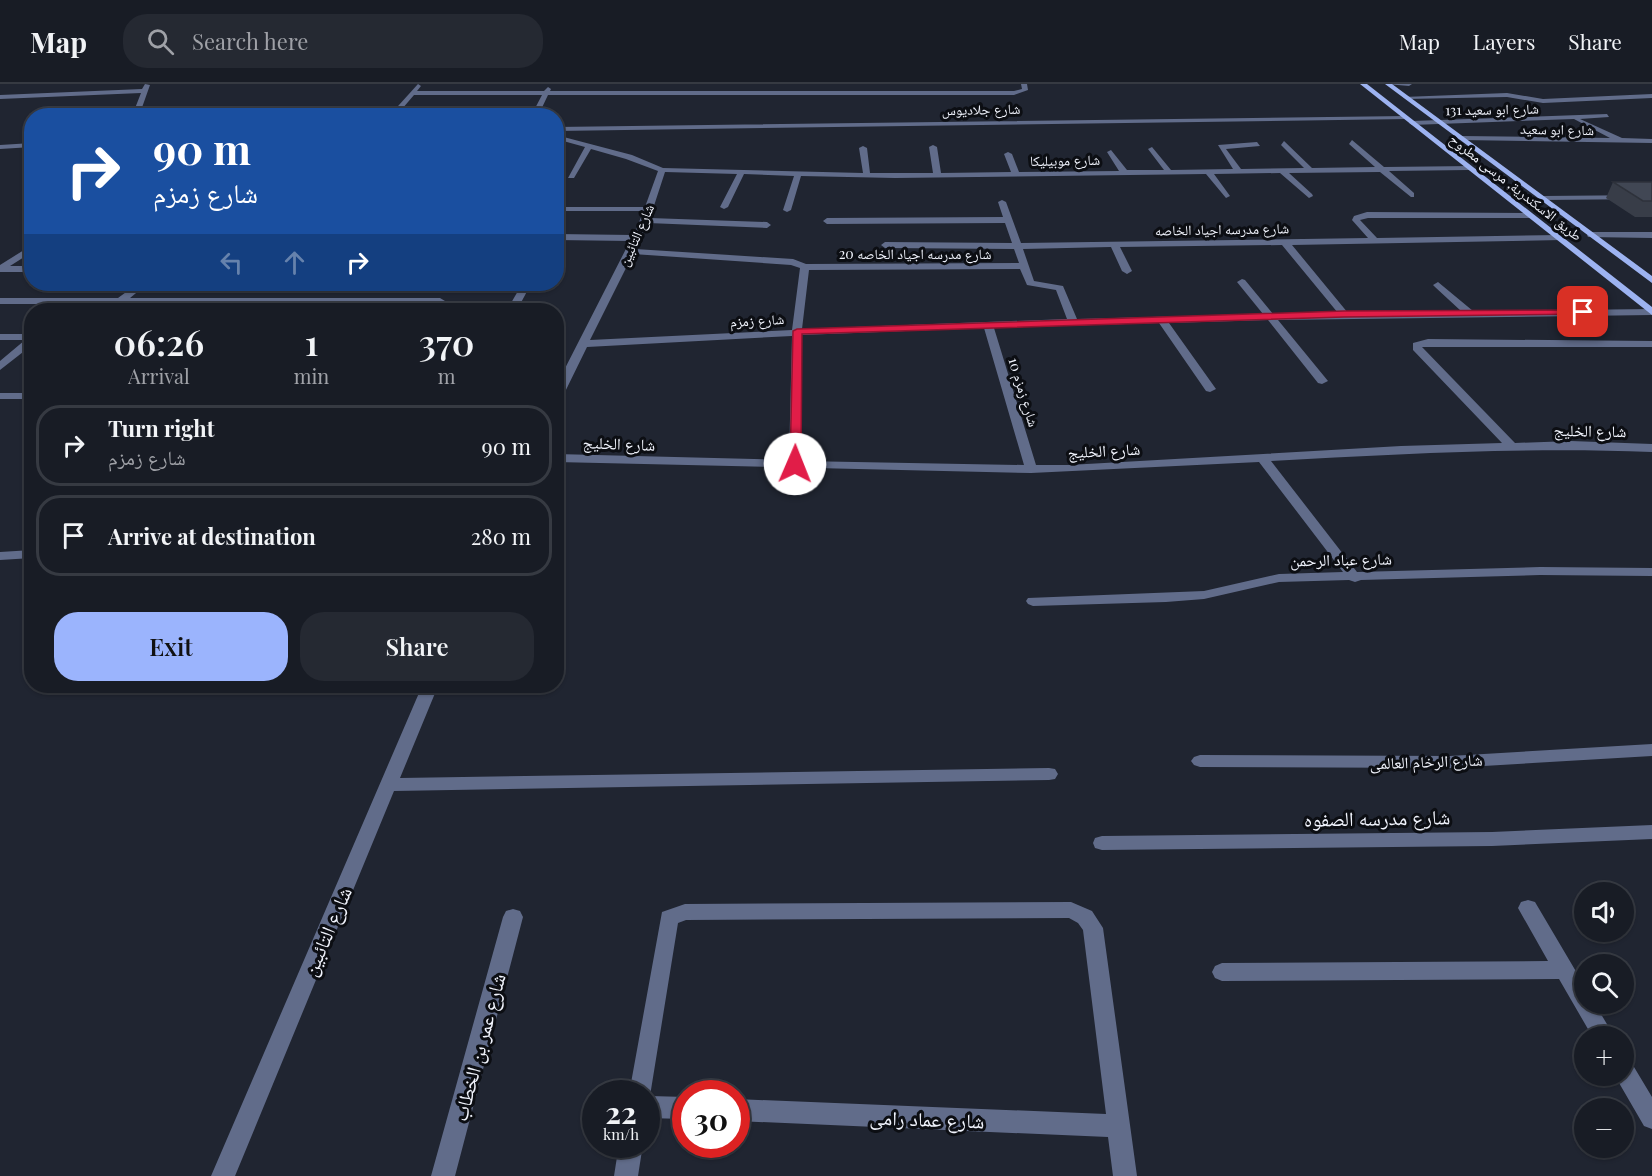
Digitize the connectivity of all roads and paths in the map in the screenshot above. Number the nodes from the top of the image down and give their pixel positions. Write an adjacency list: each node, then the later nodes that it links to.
1 (148, 84): 9 (street)
2 (420, 84): 10 (street)
3 (551, 84): 11 (street)
4 (1024, 84): 11 (street)
5 (1363, 84): 20 (main road, طريق الاسكندرية, مرسى مطروح)
6 (1389, 84): 7 (street); 15 (main road, طريق الاسكندرية, مرسى مطروح)
7 (1409, 84)
8 (26, 90): 12 (street)
9 (143, 92): 12 (street); 16 (street)
10 (411, 93): 11 (street); 17 (street)
11 (544, 94): 18 (street)
12 (17, 96): 14 (street)
13 (1652, 96): 15 (street)
14 (0, 97)
15 (1406, 97): 19 (main road, طريق الاسكندرية, مرسى مطروح)
16 (138, 108)
17 (399, 108)
18 (538, 108)
19 (1421, 108): 20 (main road); 24 (main road, طريق الاسكندرية, مرسى مطروح)
20 (1394, 109): 23 (main road, طريق الاسكندرية, مرسى مطروح)
21 (1607, 116): 22 (street, شارع ابو سعيد 131)
22 (1573, 118): 24 (street, شارع ابو سعيد 131); 30 (street, شارع ابو سعيد 131)
23 (1409, 120): 24 (street, شارع ابو سعيد 131); 25 (street, شارع جلاديوس); 41 (main road, طريق الاسكندرية, مرسى مطروح)
24 (1440, 122): 26 (main road, طريق الاسكندرية, مرسى مطروح)
25 (564, 129)
26 (1461, 138): 30 (street, شارع ابو سعيد); 60 (main road, طريق الاسكندرية, مرسى مطروح)
27 (564, 139): 33 (street)
28 (1652, 141): 30 (street, شارع ابو سعيد)
29 (1352, 142): 42 (street)
30 (1626, 142)
31 (1284, 143): 46 (street)
32 (1257, 144): 44 (street)
33 (591, 145): 43 (street); 54 (street)
34 (24, 146): 35 (street)
35 (0, 147)
36 (933, 147): 53 (street)
37 (863, 148): 55 (street)
38 (1152, 150): 47 (street)
39 (1112, 152): 50 (street)
40 (1008, 154): 52 (street)
41 (1469, 168): 42 (street, شارع موبيليكا); 66 (main road, طريق الاسكندرية, مرسى مطروح)
42 (1385, 169): 46 (street, شارع موبيليكا); 56 (street)
43 (662, 170): 49 (street, شارع موبيليكا); 64 (street, شارع التائبين)
44 (1238, 170): 45 (street, شارع موبيليكا); 48 (street, شارع موبيليكا)
45 (1281, 170): 46 (street, شارع موبيليكا); 58 (street)
46 (1310, 170)
47 (1169, 171): 48 (street, شارع موبيليكا); 50 (street, شارع موبيليكا)
48 (1208, 171): 57 (street)
49 (741, 172): 51 (street, شارع موبيليكا); 62 (street)
50 (1124, 172): 52 (street, شارع موبيليكا)
51 (798, 174): 55 (street, شارع موبيليكا); 65 (street)
52 (1016, 174): 53 (street, شارع موبيليكا)
53 (937, 175): 55 (street, شارع موبيليكا)
54 (571, 176)
55 (867, 176)
56 (1411, 195)
57 (1226, 196)
58 (1309, 196)
59 (1652, 196): 60 (street)
60 (1542, 198): 71 (main road, طريق الاسكندرية, مرسى مطروح)
61 (1002, 202): 69 (street)
62 (724, 207)
63 (564, 209): 64 (street)
64 (648, 209): 67 (street, شارع التائبين)
65 (787, 210)
66 (1529, 215): 75 (main road, طريق الاسكندرية, مرسى مطروح); 76 (street)
67 (645, 220): 70 (street); 74 (street, شارع التائبين)
68 (827, 220): 69 (street)
69 (1009, 220): 80 (street)
70 (766, 225)
71 (1591, 235): 72 (street); 88 (main road, طريق الاسكندرية, مرسى مطروح)
72 (1652, 235)
73 (564, 237): 74 (street)
74 (635, 238): 81 (street, شارع التائبين)
75 (1558, 238): 76 (street, شارع مدرسه اجياد الخاصه); 96 (main road, طريق الاسكندرية, مرسى مطروح)
76 (1374, 240): 77 (street, شارع مدرسه اجياد الخاصه)
77 (1284, 241): 78 (street, شارع مدرسه اجياد الخاصه); 98 (street)
78 (1114, 244): 80 (street, شارع مدرسه اجياد الخاصه); 87 (street)
79 (885, 245): 80 (street, شارع مدرسه اجياد الخاصه)
80 (1017, 246): 83 (street)
81 (629, 251): 84 (street, شارع مدرسه اجياد الخاصه 20); 106 (street, شارع التائبين)
82 (24, 253): 85 (street)
83 (1024, 266): 84 (street, شارع مدرسه اجياد الخاصه 20); 101 (street)
84 (805, 267): 103 (street)
85 (0, 269): 86 (street)
86 (24, 269)
87 (1127, 271)
88 (1652, 280)
89 (1242, 282): 99 (street)
90 (1438, 285): 97 (street)
91 (133, 291): 93 (street)
92 (0, 301): 93 (street)
93 (120, 301): 94 (street); 95 (street)
94 (440, 302)
95 (118, 303)
96 (1652, 312): 97 (street, شارع زمزم)
97 (1469, 313): 98 (street, شارع زمزم)
98 (1344, 314): 99 (street, شارع زمزم)
99 (1268, 317): 100 (street, شارع زمزم); 111 (street)
100 (1162, 320): 101 (street, شارع زمزم); 112 (street)
101 (1073, 322): 102 (street, شارع زمزم)
102 (988, 325): 103 (street, شارع زمزم); 120 (street, شارع زمزم 10)
103 (797, 331): 106 (street, شارع زمزم); 119 (street)
104 (0, 337): 105 (street)
105 (24, 338)
106 (583, 344): 110 (street, شارع التائبين)
107 (1652, 344): 115 (street)
108 (24, 345): 109 (street)
109 (0, 367)
110 (564, 373)
111 (1322, 381)
112 (1210, 389)
113 (0, 396): 114 (street)
114 (24, 396)
115 (1511, 446): 116 (street, شارع الخليج); 118 (street, شارع الخليج)
116 (1652, 448)
117 (564, 458): 119 (street, شارع الخليج)
118 (1262, 458): 120 (street, شارع الخليج); 124 (street)
119 (795, 464): 120 (street, شارع الخليج)
120 (1031, 469)
121 (24, 554): 122 (street)
122 (0, 556)
123 (1652, 572): 124 (street, شارع عباد الرحمن)
124 (1355, 578): 125 (street, شارع عباد الرحمن)
125 (1033, 601)
126 (427, 693): 130 (street, شارع التائبين)
127 (1652, 750): 128 (street, شارع الرخام العالمى)
128 (1200, 761)
129 (1049, 774): 130 (street)
130 (387, 785): 144 (street, شارع التائبين)
131 (1652, 832): 132 (street, شارع مدرسه الصفوه)
132 (1102, 843)
133 (1528, 908): 135 (street)
134 (513, 917): 145 (street, شارع عمر بن الخطاب)
135 (1564, 970): 136 (street); 137 (street)
136 (1222, 972)
137 (1598, 1026)
138 (642, 1080): 142 (street)
139 (1633, 1086): 141 (street)
140 (750, 1111): 142 (street, شارع عماد رامى)
141 (1652, 1118)
142 (1118, 1126): 147 (street)
143 (629, 1158): 146 (street)
144 (223, 1176)
145 (444, 1176)
146 (626, 1176)
147 (1125, 1176)

